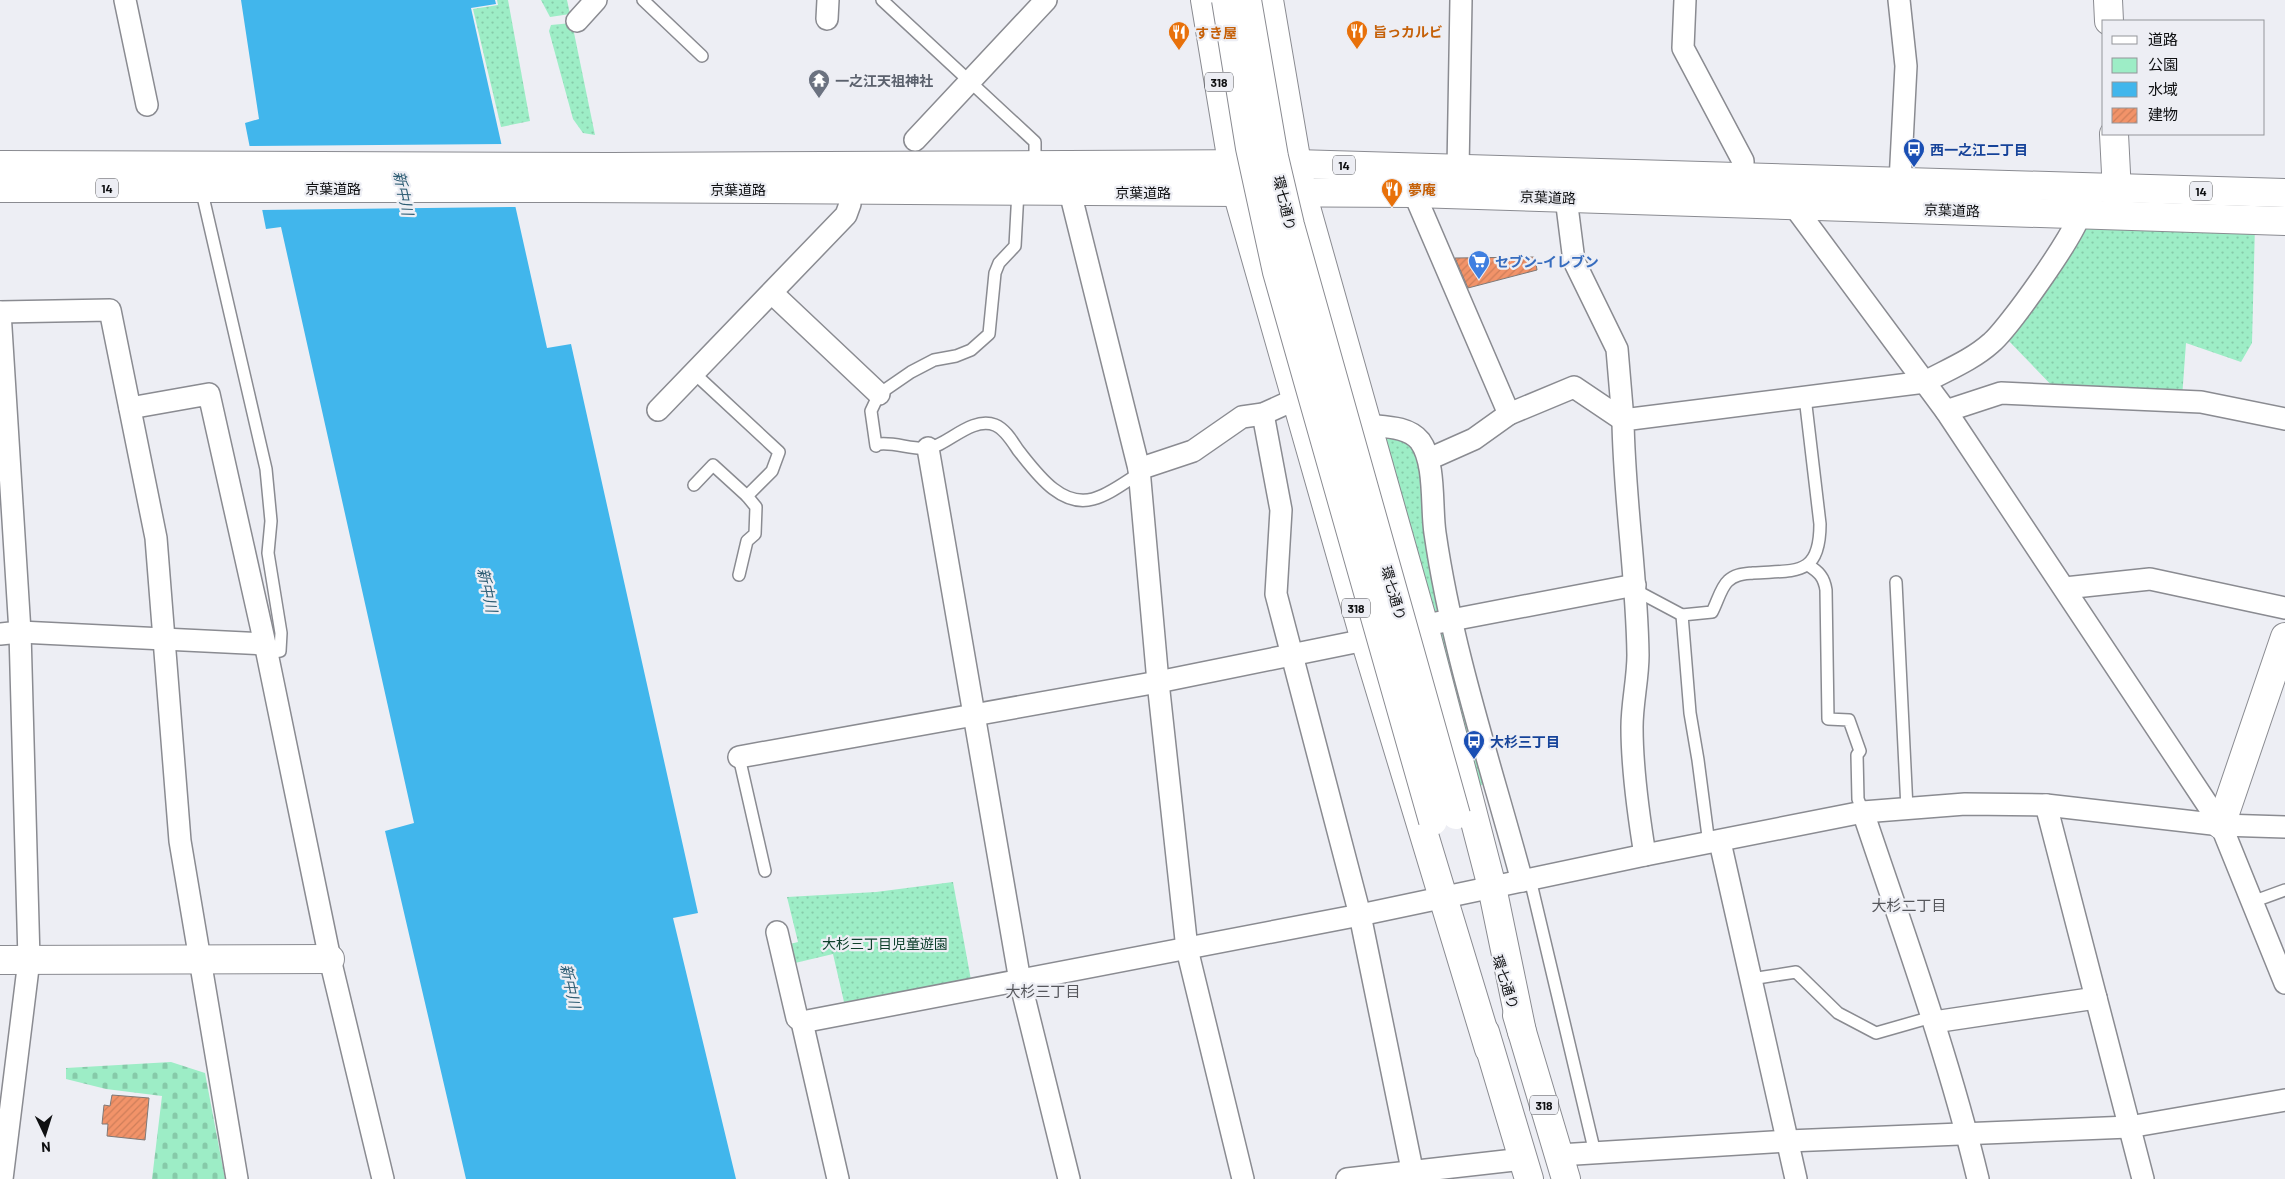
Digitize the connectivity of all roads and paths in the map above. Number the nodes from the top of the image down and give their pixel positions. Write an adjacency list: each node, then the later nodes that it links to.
1 (125, 0): 18 (street)
2 (596, 0): 14 (street)
3 (643, 0): 16 (lane)
4 (882, 0): 17 (lane)
5 (1046, 0): 17 (street)
6 (1205, 0): 21 (main road, 318)
7 (1226, 0): 86 (main road, 環七通り / 318, bridge)
8 (1247, 0): 86 (main road, 環七通り / 318, bridge)
9 (1269, 0): 22 (main road)
10 (1461, 0): 25 (street)
11 (1685, 0): 27 (street)
12 (1899, 0): 29 (street)
13 (2108, 0): 15 (main road)
14 (577, 20)
15 (2109, 20)
16 (702, 56)
17 (969, 81): 20 (street); 24 (lane)
18 (147, 105)
19 (2114, 135): 31 (main road)
20 (914, 140)
21 (1232, 164): 22 (main road, 京葉道路 / 14); 24 (main road, 京葉道路 / 14); 35 (main road, 318)
22 (1296, 164): 25 (main road, 京葉道路 / 14); 36 (main road)
23 (0, 165): 28 (main road, 京葉道路 / 14)
24 (1035, 165): 26 (main road, 京葉道路 / 14)
25 (1458, 169): 27 (main road, 京葉道路 / 14)
26 (574, 177): 28 (main road, 京葉道路 / 14); 32 (main road, 京葉道路 / 14)
27 (1743, 178): 29 (main road, 京葉道路 / 14)
28 (207, 181): 30 (main road, 京葉道路 / 14); 77 (lane)
29 (1900, 182): 40 (main road, 京葉道路 / 14)
30 (0, 188)
31 (2117, 189): 38 (main road, 京葉道路 / 14); 40 (main road, 京葉道路 / 14); 42 (main road)
32 (849, 190): 33 (main road, 京葉道路 / 14); 44 (street)
33 (1018, 191): 34 (main road, 京葉道路 / 14); 48 (lane)
34 (1070, 192): 35 (main road, 京葉道路 / 14); 61 (street)
35 (1238, 192): 36 (main road, 京葉道路 / 14); 50 (main road, 318)
36 (1302, 193): 37 (main road, 京葉道路 / 14); 58 (main road)
37 (1414, 193): 39 (main road, 京葉道路 / 14); 55 (street)
38 (2285, 193)
39 (1566, 198): 41 (main road, 京葉道路 / 14); 57 (street)
40 (2079, 201): 41 (main road, 京葉道路 / 14); 42 (main road, 京葉道路 / 14); 47 (street)
41 (1794, 206): 47 (street)
42 (2118, 216): 43 (main road, 京葉道路 / 14)
43 (2285, 221)
44 (772, 293): 46 (street); 48 (street)
45 (0, 312): 51 (street); 73 (street)
46 (694, 373): 52 (street); 63 (lane)
47 (1924, 382): 49 (street); 53 (street)
48 (879, 394): 59 (lane)
49 (1805, 397): 57 (street); 64 (lane)
50 (1296, 399): 54 (street); 76 (main road, 318)
51 (130, 408): 75 (street); 77 (street)
52 (658, 410)
53 (1946, 411): 56 (street); 68 (street)
54 (1263, 414): 61 (street); 78 (street)
55 (1509, 414): 57 (street); 60 (street)
56 (2285, 419)
57 (1624, 420): 67 (street)
58 (1367, 424): 60 (street); 72 (main road)
59 (928, 448): 61 (lane); 81 (street)
60 (1429, 459): 71 (street)
61 (1139, 471): 79 (street)
62 (694, 484): 63 (lane)
63 (747, 496): 65 (lane)
64 (1808, 565): 70 (lane); 85 (lane)
65 (739, 575)
66 (1896, 582): 84 (lane)
67 (1635, 587): 70 (lane); 71 (street); 90 (street)
68 (2065, 588): 69 (street); 87 (street)
69 (2285, 608)
70 (1682, 615): 89 (lane)
71 (1450, 621): 72 (street); 92 (street)
72 (1424, 626): 94 (main road)
73 (10, 633): 75 (street); 101 (street)
74 (2285, 637): 80 (main road)
75 (164, 638): 77 (street); 102 (street)
76 (1365, 640): 78 (street); 94 (main road, 318)
77 (265, 649): 99 (street)
78 (1293, 656): 79 (street); 96 (street)
79 (1158, 682): 81 (street); 98 (street)
80 (2276, 690): 87 (main road)
81 (973, 714): 82 (street); 104 (street)
82 (739, 756): 91 (lane)
83 (2046, 805): 84 (street); 87 (street); 106 (street)
84 (1907, 809): 85 (street)
85 (1863, 812): 89 (street); 107 (street)
86 (1444, 818): 94 (main road, 環七通り / 318)
87 (2221, 825): 88 (street); 95 (street)
88 (2285, 827)
89 (1714, 843): 90 (street); 103 (street)
90 (1645, 855): 92 (street)
91 (765, 871)
92 (1526, 880): 94 (street); 113 (lane)
93 (2285, 890): 95 (lane)
94 (1466, 893): 96 (street); 114 (main road, 318); 115 (main road, 318)
95 (2252, 902): 105 (street)
96 (1360, 915): 98 (street); 116 (street)
97 (777, 932): 108 (street)
98 (1187, 949): 104 (street); 122 (street)
99 (330, 959): 102 (main road); 119 (street)
100 (0, 960): 101 (main road)
101 (30, 960): 102 (main road); 117 (street)
102 (199, 961): 118 (street)
103 (1751, 979): 107 (lane); 112 (street)
104 (1020, 981): 108 (street); 121 (street)
105 (2285, 983)
106 (2096, 998): 107 (street); 110 (street)
107 (1933, 1019): 111 (street)
108 (802, 1022): 120 (street)
109 (2285, 1100): 110 (street)
110 (2129, 1127): 111 (street); 126 (street)
111 (1967, 1134): 112 (street); 125 (street)
112 (1788, 1141): 113 (street); 124 (street)
113 (1595, 1153): 114 (street)
114 (1562, 1167)
115 (1526, 1169): 116 (street)
116 (1413, 1175): 123 (street)
117 (2, 1179)
118 (237, 1179)
119 (383, 1179)
120 (838, 1179)
121 (1069, 1179)
122 (1243, 1179)
123 (1347, 1179)
124 (1796, 1179)
125 (1978, 1179)
126 (2143, 1179)

